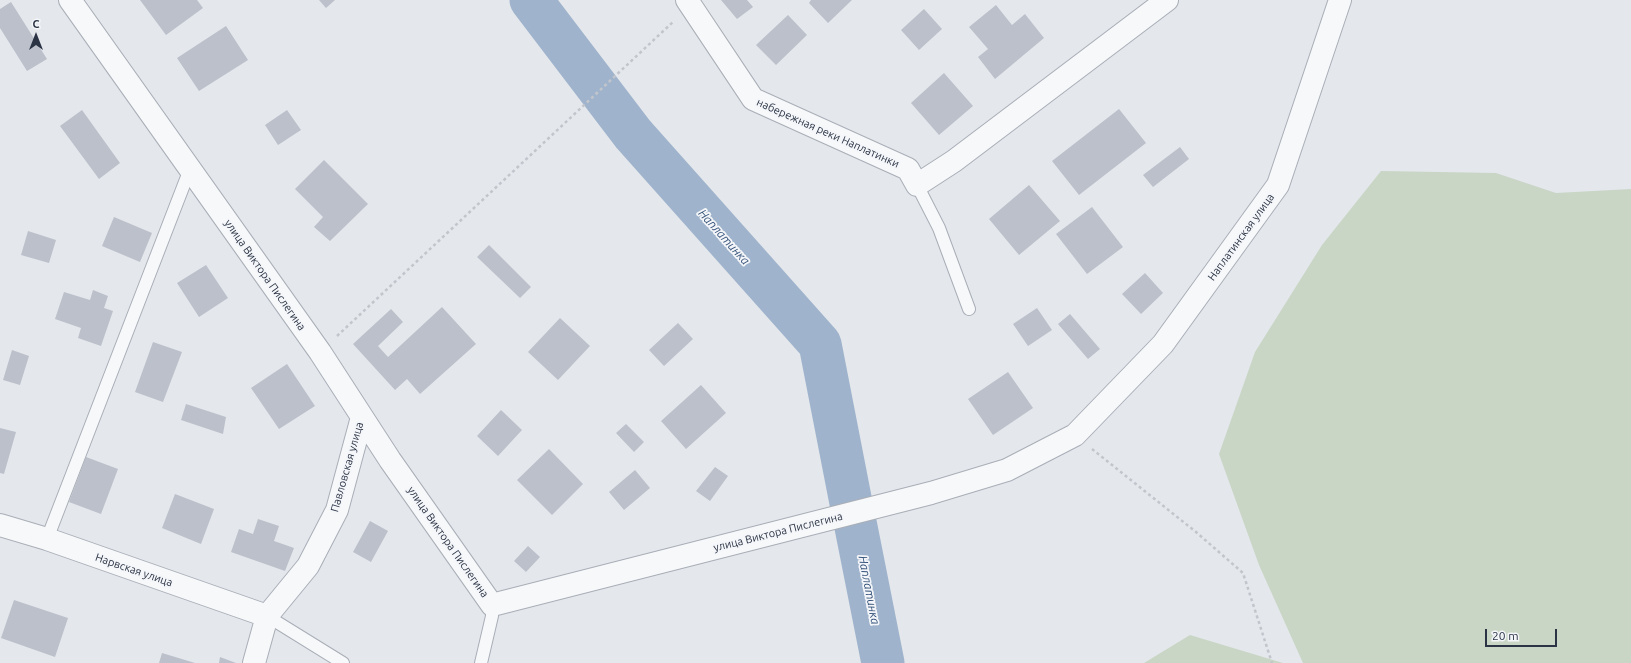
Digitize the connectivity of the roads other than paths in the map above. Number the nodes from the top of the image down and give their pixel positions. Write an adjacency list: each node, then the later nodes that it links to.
1 (70, 0): 5 (street, улица Виктора Пислегина)
2 (1167, 0): 6 (street)
3 (1340, 0): 9 (street, Наплатинская улица)
4 (688, 3): 6 (street, набережная реки Наплатинки)
5 (190, 169): 8 (street, улица Виктора Пислегина); 11 (lane)
6 (916, 185): 7 (lane)
7 (969, 309)
8 (362, 417): 12 (street, улица Виктора Пислегина); 13 (street, Павловская улица)
9 (1075, 435): 12 (street, улица Виктора Пислегина)
10 (0, 524): 11 (street, Нарвская улица)
11 (47, 539): 13 (street, Нарвская улица)
12 (492, 605): 16 (lane)
13 (267, 616): 14 (street, Павловская улица); 15 (lane)
14 (254, 663)
15 (343, 663)
16 (481, 663)

